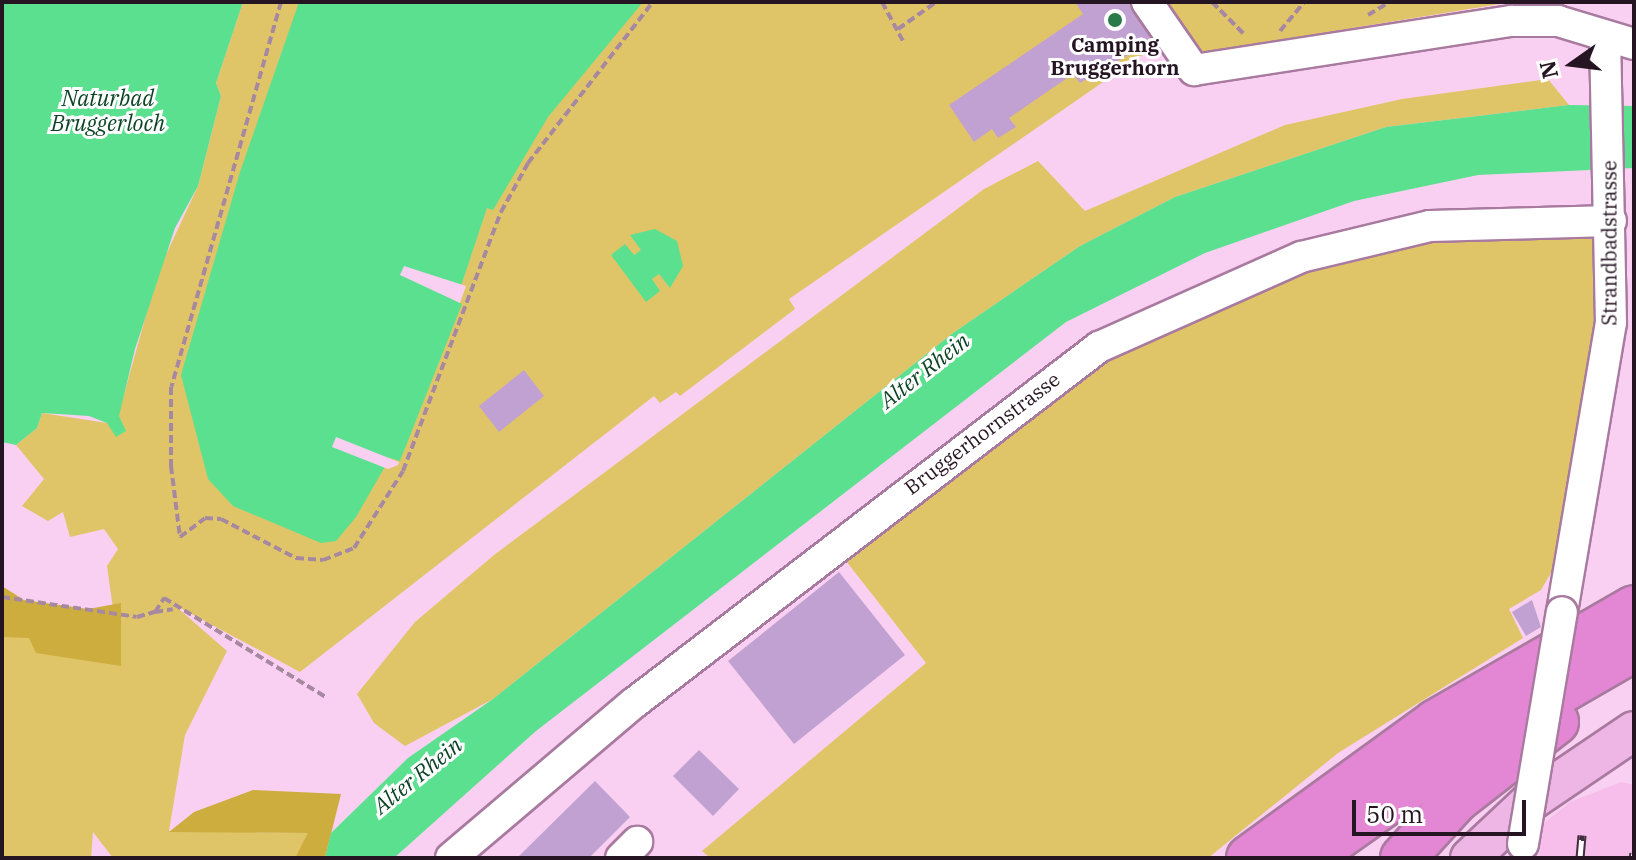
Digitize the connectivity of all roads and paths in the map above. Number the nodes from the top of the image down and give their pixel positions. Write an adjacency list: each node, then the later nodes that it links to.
1 (281, 2): 2 (path)
2 (653, 2)
3 (882, 2): 10 (path)
4 (936, 2): 10 (path)
5 (1147, 2): 15 (street, Strandbadstrasse)
6 (1212, 2): 14 (path)
7 (1304, 2): 12 (path)
8 (1390, 2): 9 (path)
9 (1357, 19)
10 (898, 29): 16 (path)
11 (1290, 31): 12 (path)
12 (1278, 33): 13 (path)
13 (1268, 34)
14 (1257, 36)
15 (1620, 42): 17 (street, Strandbadstrasse)
16 (904, 43)
17 (1611, 214): 26 (street, Strandbadstrasse, bridge); 27 (street, Bruggerhornstrasse)
18 (2, 597): 21 (path)
19 (1634, 608): 28 (highway)
20 (173, 609): 21 (path); 21 (path); 24 (path)
21 (155, 612)
22 (1634, 649): 29 (highway)
23 (1634, 664): 30 (highway)
24 (327, 698)
25 (1634, 731): 31 (main road)
26 (1522, 851)
27 (451, 858)
28 (1249, 858)
29 (1308, 858)
30 (1403, 858)
31 (1470, 858)

